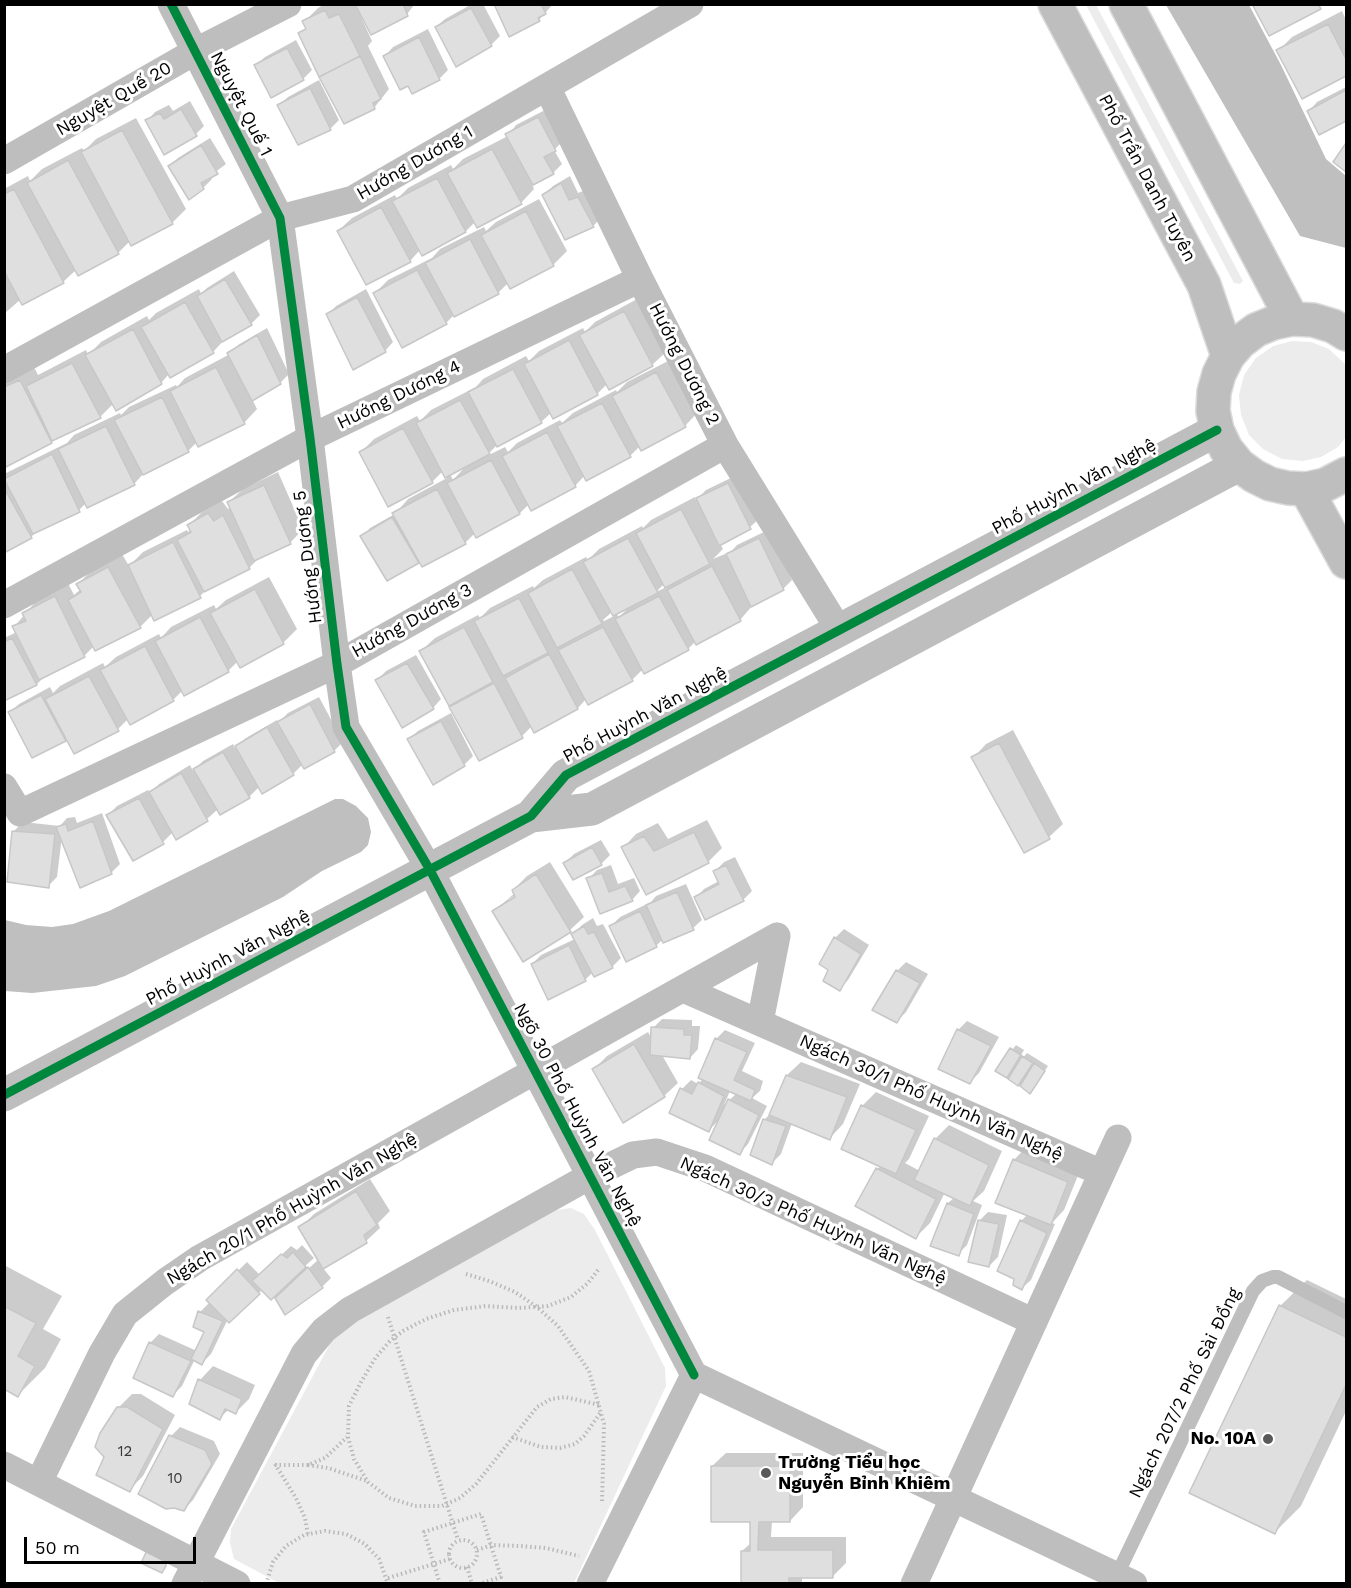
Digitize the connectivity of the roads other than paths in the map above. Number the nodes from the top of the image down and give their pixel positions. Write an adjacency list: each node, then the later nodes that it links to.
1 (171, 4): 6 (street, Nguyệt Quế 1)
2 (288, 4): 6 (street, Nguyệt Quế 20)
3 (690, 4): 7 (street, Hướng Dương 1)
4 (1055, 4): 13 (street, Phố Trần Danh Tuyên)
5 (1126, 4): 11 (street)
6 (196, 51): 8 (street, Nguyệt Quế 20); 9 (street, Nguyệt Quế 1)
7 (547, 87): 9 (street, Hướng Dương 1); 10 (street, Hướng Dương 2)
8 (4, 161)
9 (280, 218): 14 (street, Hướng Dương 1); 16 (street, Hướng Dương 5)
10 (640, 279): 16 (street, Hướng Dương 4); 17 (street, Hướng Dương 2)
11 (1292, 319): 12 (street); 13 (street)
12 (1347, 334)
13 (1228, 356): 15 (street)
14 (4, 370)
15 (1217, 430): 18 (street); 23 (street, Phố Huỳnh Văn Nghệ)
16 (310, 438): 22 (street, Hướng Dương 4); 24 (street, Hướng Dương 5)
17 (725, 445): 23 (street, Hướng Dương 2); 24 (street, Hướng Dương 3)
18 (1239, 465): 20 (street); 26 (street, Phố Huỳnh Văn Nghệ)
19 (1347, 474): 20 (street)
20 (1306, 489): 21 (street)
21 (1347, 562)
22 (4, 605)
23 (839, 630): 26 (street, Phố Huỳnh Văn Nghệ)
24 (337, 664): 25 (street, Hướng Dương 3); 27 (street, Hướng Dương 5)
25 (4, 788)
26 (531, 816): 27 (street, Phố Huỳnh Văn Nghệ)
27 (430, 870): 30 (street, Ngõ 30 Phố Huỳnh Văn Nghệ); 31 (street, Phố Huỳnh Văn Nghệ)
28 (683, 989): 29 (street, Ngách 30/1 Phố Huỳnh Văn Nghệ); 29 (street); 30 (street)
29 (760, 1022): 33 (street, Ngách 30/1 Phố Huỳnh Văn Nghệ)
30 (535, 1070): 34 (street, Ngõ 30 Phố Huỳnh Văn Nghệ); 38 (street, Ngách 20/1 Phố Huỳnh Văn Nghệ)
31 (4, 1095)
32 (1119, 1138): 33 (street)
33 (1102, 1173): 36 (street)
34 (590, 1176): 36 (street, Ngách 30/3 Phố Huỳnh Văn Nghệ); 37 (street, Ngõ 30 Phố Huỳnh Văn Nghệ); 40 (street, Ngách 30/3 Phố Huỳnh Văn Nghệ)
35 (1347, 1312): 42 (lane, Ngách 207/2 Phố Sài Đồng)
36 (1034, 1322): 39 (street)
37 (694, 1375): 39 (street); 41 (street)
38 (16, 1477): 40 (street)
39 (954, 1498): 42 (street); 44 (street)
40 (191, 1573): 43 (street)
41 (595, 1573)
42 (1121, 1581)
43 (237, 1584)
44 (914, 1584)

